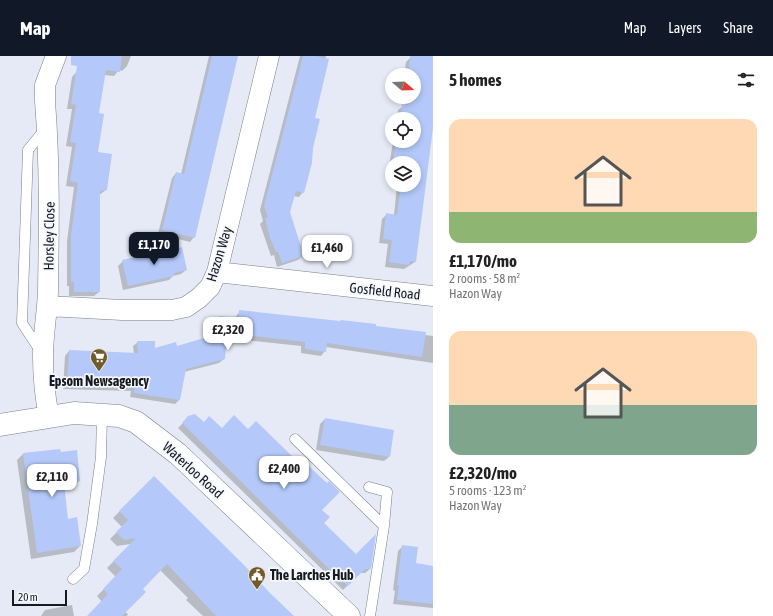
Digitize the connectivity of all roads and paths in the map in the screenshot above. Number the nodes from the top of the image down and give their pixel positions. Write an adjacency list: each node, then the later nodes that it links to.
1 (56, 56): 3 (street, Horsley Close)
2 (269, 56): 4 (street, Hazon Way)
3 (47, 127): 6 (street, Horsley Close); 7 (lane)
4 (217, 272): 5 (street, Gosfield Road); 6 (street, Hazon Way)
5 (433, 296)
6 (47, 306): 7 (street, Horsley Close)
7 (43, 355): 9 (street, Horsley Close)
8 (102, 413): 9 (street, Waterloo Road); 14 (lane); 15 (street, Waterloo Road)
9 (49, 417): 10 (street, Waterloo Road)
10 (0, 426)
11 (295, 439): 13 (lane)
12 (369, 487): 13 (lane)
13 (384, 526): 16 (lane)
14 (73, 579)
15 (348, 616)
16 (370, 616)

